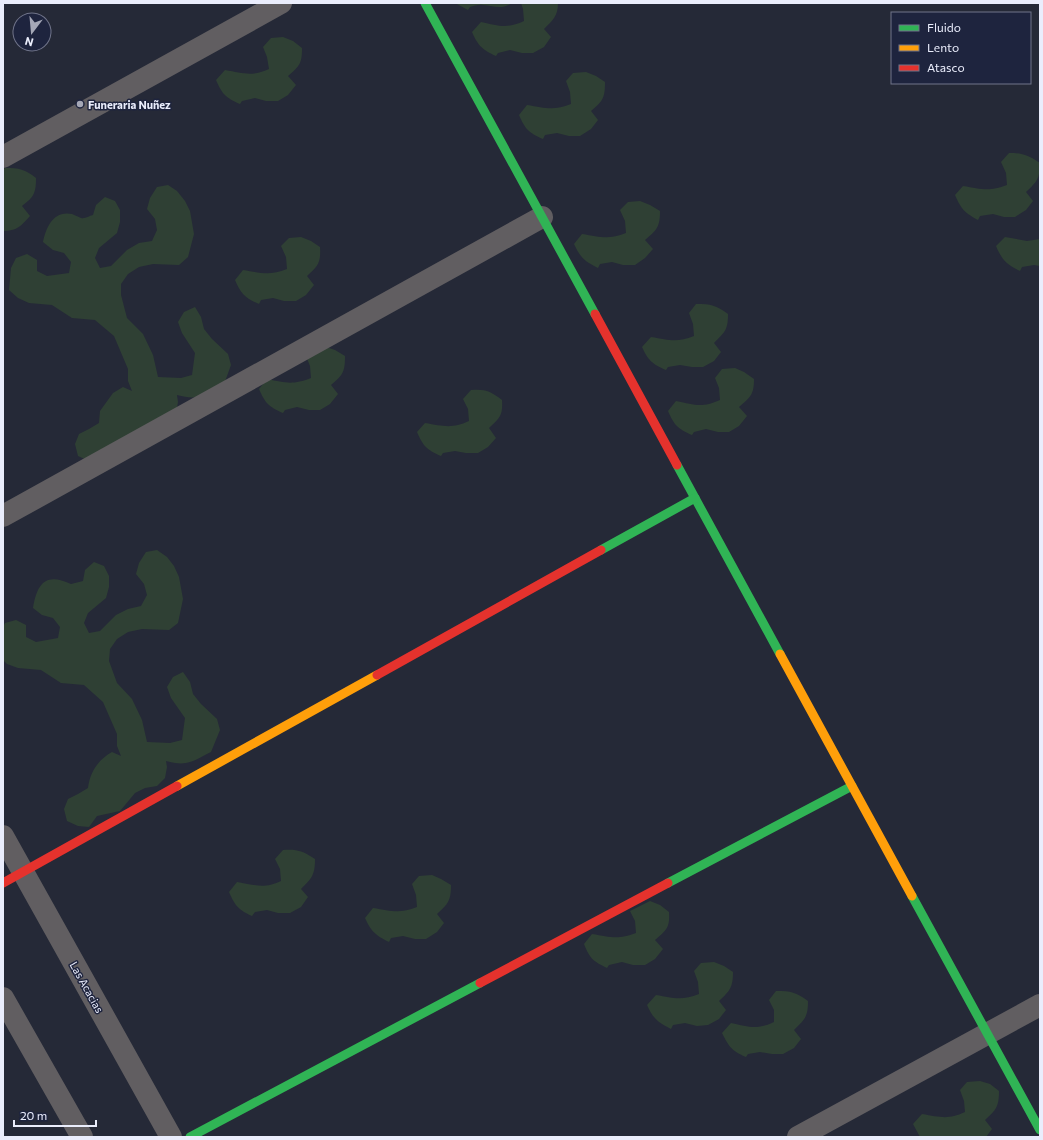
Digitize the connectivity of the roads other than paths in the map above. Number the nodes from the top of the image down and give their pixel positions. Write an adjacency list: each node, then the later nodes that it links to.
1 (281, 3): 3 (street)
2 (425, 3): 4 (street)
3 (3, 156)
4 (542, 217): 5 (street); 6 (street)
5 (695, 498): 7 (street); 9 (street)
6 (3, 516)
7 (852, 786): 13 (street); 17 (street)
8 (3, 836): 9 (street, Las Acacias)
9 (23, 872): 10 (street); 16 (street, Las Acacias)
10 (3, 883)
11 (3, 998): 15 (street)
12 (1040, 1005): 13 (street)
13 (987, 1034): 14 (street); 18 (street)
14 (1040, 1130)
15 (82, 1137)
16 (171, 1137)
17 (190, 1137)
18 (798, 1137)

